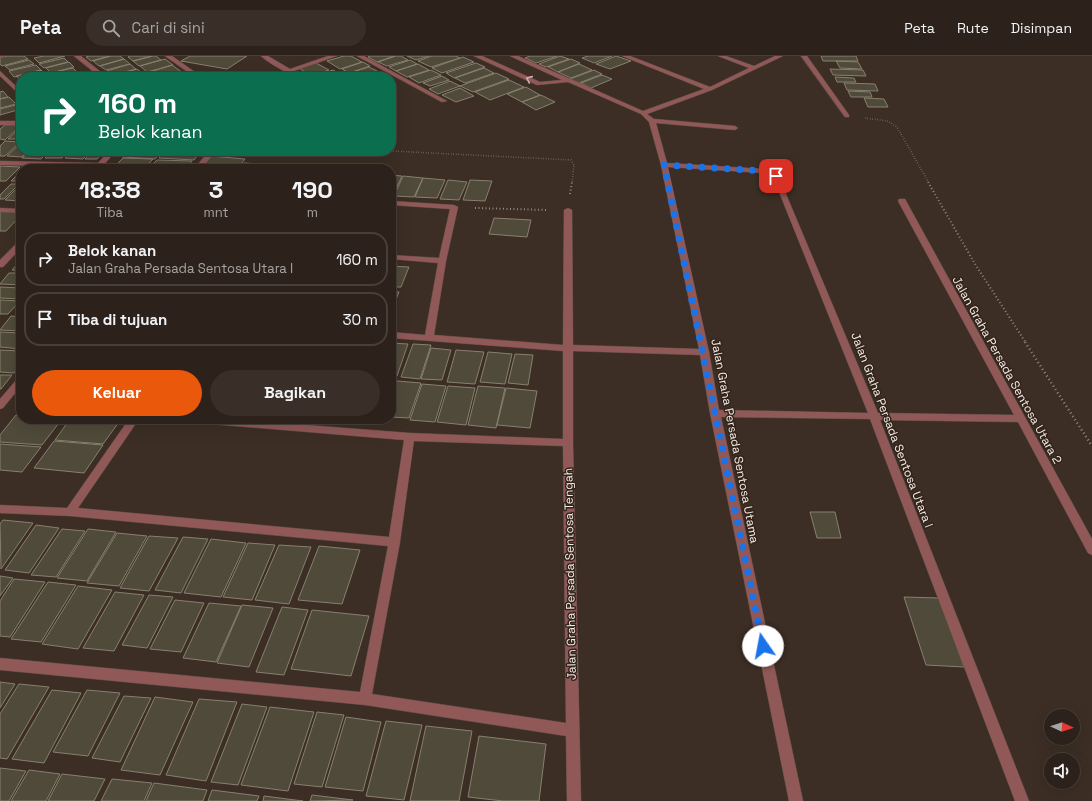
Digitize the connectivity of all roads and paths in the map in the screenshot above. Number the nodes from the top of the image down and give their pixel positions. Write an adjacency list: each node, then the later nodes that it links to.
1 (77, 56): 14 (street)
2 (168, 56): 15 (street)
3 (264, 56): 13 (street)
4 (334, 56): 13 (street)
5 (360, 56): 16 (street)
6 (477, 56): 19 (street, one-way to 6)
7 (513, 56): 19 (street)
8 (625, 56): 21 (street)
9 (721, 56): 12 (street)
10 (780, 56): 12 (street)
11 (804, 56): 24 (street)
12 (754, 68): 21 (street)
13 (288, 71)
14 (98, 72)
15 (191, 72)
16 (390, 72)
17 (0, 74): 20 (street)
18 (396, 75): 22 (street)
19 (567, 81): 23 (street)
20 (16, 89)
21 (710, 89): 23 (street)
22 (444, 101)
23 (643, 113): 25 (street)
24 (847, 116): 60 (path)
25 (652, 121): 28 (street); 36 (street, Jalan Graha Persada Sentosa Utama)
26 (0, 123): 27 (street)
27 (16, 123)
28 (735, 128)
29 (396, 151): 41 (path)
30 (108, 156): 34 (street)
31 (209, 156): 35 (street)
32 (0, 163): 33 (street)
33 (24, 164)
34 (101, 164)
35 (201, 164)
36 (664, 165): 50 (street, Jalan Graha Persada Sentosa Utama); 54 (street, Jalan Graha Persada Sentosa Utara I)
37 (902, 201): 55 (street, Jalan Graha Persada Sentosa Utara 2)
38 (396, 203): 39 (street)
39 (454, 207): 41 (path); 45 (street)
40 (0, 210): 42 (street)
41 (568, 210): 49 (street, Jalan Graha Persada Sentosa Tengah)
42 (16, 211)
43 (16, 249): 46 (street)
44 (396, 257): 45 (street)
45 (442, 261): 48 (street)
46 (0, 265)
47 (396, 335): 48 (street)
48 (429, 338): 49 (street)
49 (568, 348): 50 (street); 59 (street, Jalan Graha Persada Sentosa Tengah)
50 (704, 352): 53 (street, Jalan Graha Persada Sentosa Utama)
51 (16, 386): 52 (street)
52 (0, 406)
53 (715, 414): 54 (street); 69 (street, Jalan Graha Persada Sentosa Utama)
54 (874, 416): 55 (street); 70 (street, Jalan Graha Persada Sentosa Utara I)
55 (1020, 419): 64 (street, Jalan Graha Persada Sentosa Utara 2)
56 (131, 424): 62 (street)
57 (248, 424): 58 (street)
58 (410, 437): 59 (street); 63 (street)
59 (568, 443): 67 (street, Jalan Graha Persada Sentosa Tengah)
60 (1092, 446)
61 (0, 509): 62 (street)
62 (70, 512): 63 (street)
63 (394, 542): 66 (street)
64 (1092, 550)
65 (0, 664): 66 (street)
66 (365, 699): 67 (street)
67 (573, 731): 68 (street, Jalan Graha Persada Sentosa Tengah)
68 (574, 801)
69 (796, 801)
70 (1022, 801)

